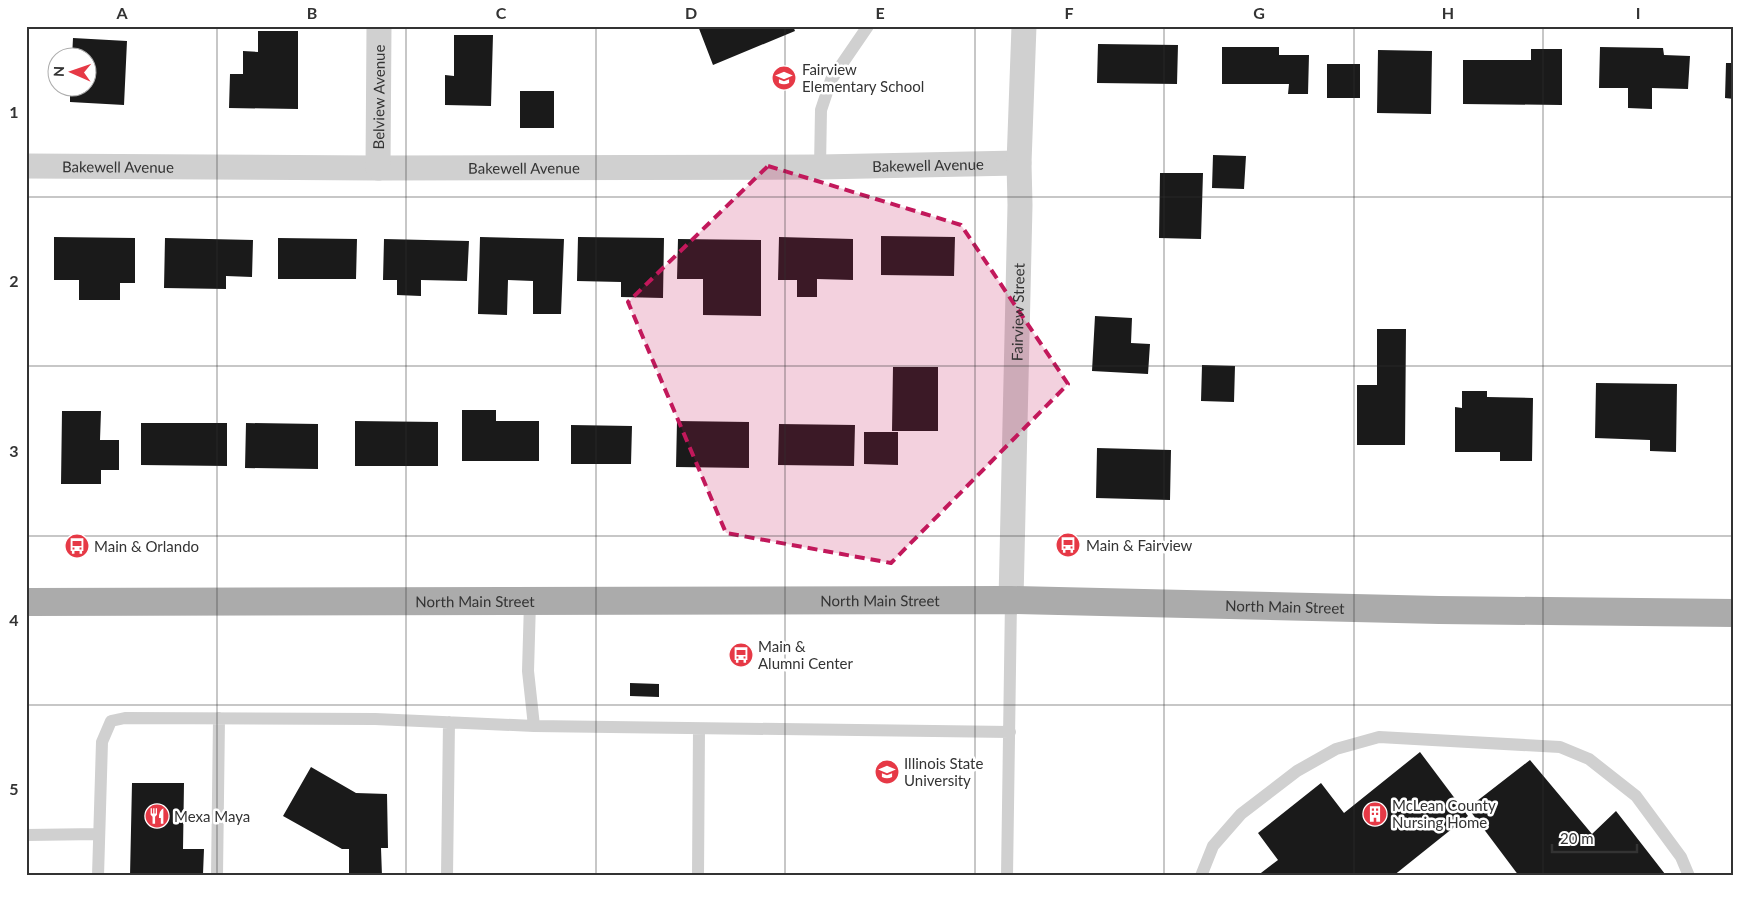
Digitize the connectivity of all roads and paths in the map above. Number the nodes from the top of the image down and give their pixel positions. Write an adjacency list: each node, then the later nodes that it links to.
1 (379, 26): 7 (street, Belview Avenue)
2 (868, 26): 6 (lane)
3 (1024, 26): 4 (street, Fairview Street)
4 (1020, 163): 6 (street, Bakewell Avenue); 8 (street, Fairview Street)
5 (26, 166): 7 (street, Bakewell Avenue)
6 (820, 167): 7 (street, Bakewell Avenue)
7 (378, 168)
8 (1011, 600): 10 (main road, North Main Street); 11 (main road, North Main Street); 16 (lane)
9 (26, 602): 10 (main road, North Main Street)
10 (530, 602): 14 (lane)
11 (1734, 613)
12 (219, 718): 13 (lane); 17 (lane); 20 (lane)
13 (449, 722): 14 (lane); 21 (lane)
14 (534, 726): 15 (lane)
15 (699, 729): 16 (lane); 22 (lane)
16 (1010, 732): 23 (lane)
17 (100, 834): 18 (lane); 19 (lane)
18 (26, 835)
19 (98, 876)
20 (217, 876)
21 (447, 876)
22 (698, 876)
23 (1007, 876)
24 (1201, 876): 25 (lane)
25 (1689, 876)

